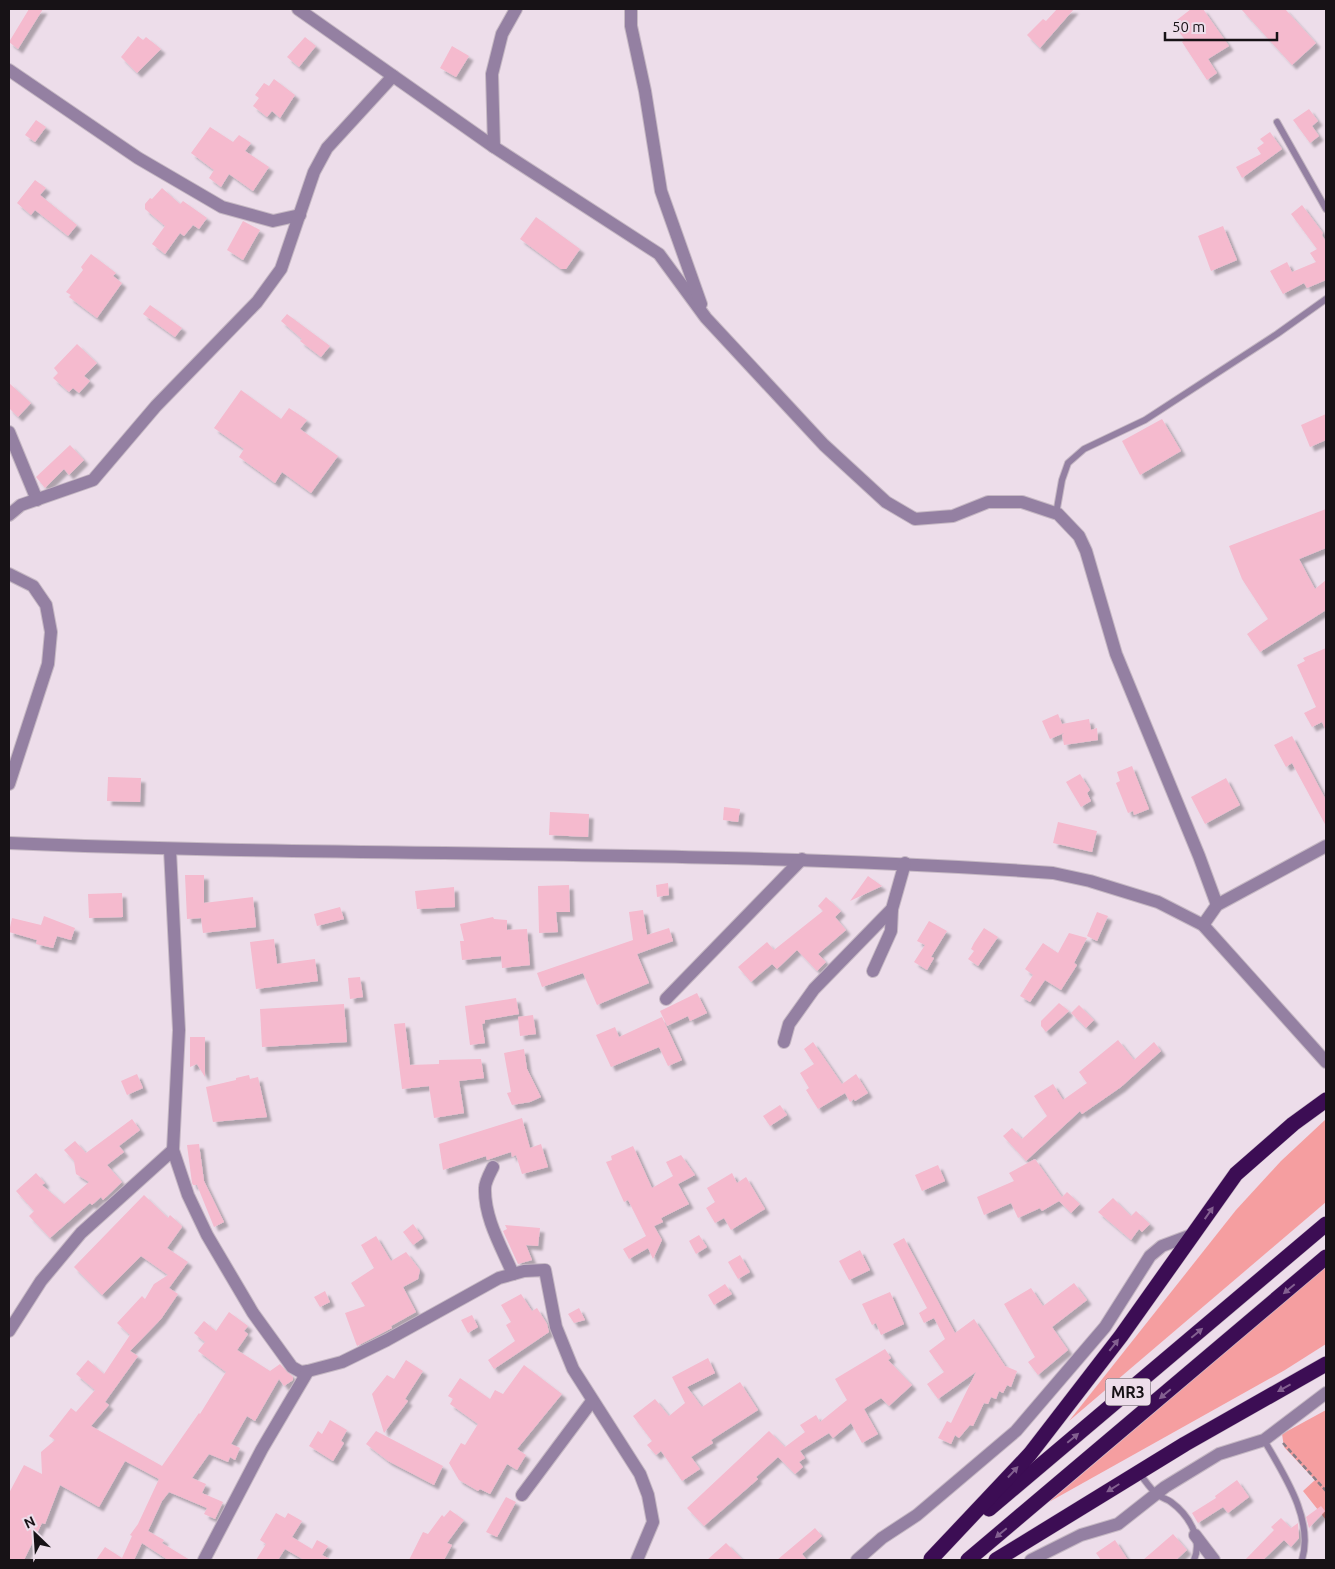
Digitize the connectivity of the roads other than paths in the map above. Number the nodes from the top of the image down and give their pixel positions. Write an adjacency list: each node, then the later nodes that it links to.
1 (298, 9): 5 (street)
2 (516, 9): 7 (street)
3 (630, 9): 11 (street)
4 (9, 70): 9 (street)
5 (394, 76): 7 (street); 9 (street)
6 (1277, 122): 8 (lane)
7 (494, 147): 11 (street)
8 (1326, 209)
9 (300, 215): 13 (street)
10 (1326, 299): 14 (lane)
11 (706, 318): 14 (street)
12 (9, 432): 13 (street)
13 (37, 500): 15 (street)
14 (1056, 514): 23 (street)
15 (9, 515)
16 (9, 574): 17 (street)
17 (9, 784)
18 (9, 843): 20 (street)
19 (1326, 846): 23 (street)
20 (170, 850): 21 (street); 31 (street)
21 (802, 859): 22 (street); 27 (street)
22 (905, 863): 24 (street); 25 (street)
23 (1217, 905): 25 (street)
24 (892, 909): 26 (street); 28 (street)
25 (1202, 925): 29 (street)
26 (873, 970)
27 (666, 999)
28 (784, 1042)
29 (1326, 1062)
30 (1326, 1100): 34 (highway, one-way to 30)
31 (173, 1150): 37 (street); 39 (street)
32 (493, 1166): 36 (street)
33 (1326, 1224): 47 (highway, MR3, one-way to 33)
34 (1194, 1234): 47 (highway, one-way to 34); 50 (street)
35 (1326, 1257): 51 (highway, MR3, one-way to 51)
36 (513, 1274): 39 (street); 41 (street)
37 (9, 1331)
38 (1326, 1364): 43 (highway, one-way to 43)
39 (308, 1371): 48 (street)
40 (1326, 1394): 42 (street)
41 (592, 1401): 45 (street); 49 (street)
42 (1269, 1436): 44 (street); 56 (lane)
43 (1139, 1472): 44 (lane); 52 (highway, one-way to 52)
44 (1157, 1494): 46 (lane); 53 (street)
45 (522, 1495)
46 (1195, 1535): 54 (lane); 55 (street)
47 (930, 1559)
48 (204, 1560)
49 (637, 1560)
50 (857, 1560)
51 (968, 1560)
52 (996, 1560)
53 (1031, 1560)
54 (1194, 1560)
55 (1214, 1560)
56 (1302, 1560)

